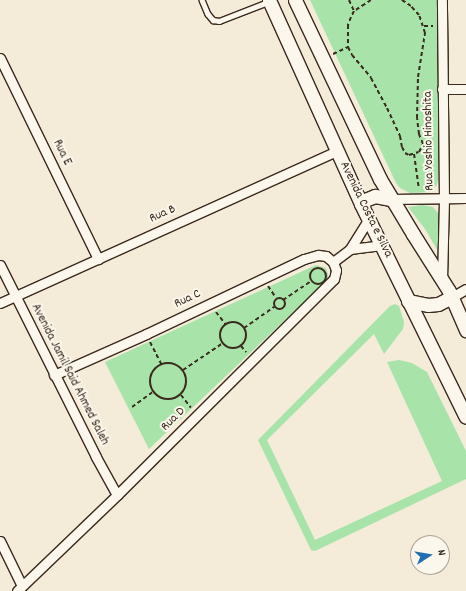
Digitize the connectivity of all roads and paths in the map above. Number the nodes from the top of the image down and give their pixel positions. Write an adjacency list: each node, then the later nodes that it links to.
1 (202, 0): 7 (lane)
2 (295, 0): 11 (main road, Avenida Costa e Silva)
3 (349, 0): 8 (path)
4 (371, 0): 8 (path)
5 (404, 0): 15 (path)
6 (442, 0): 12 (street, Rua Yoshio Hinoshita)
7 (269, 1): 14 (main road, Avenida Costa e Silva)
8 (354, 11): 9 (path)
9 (348, 47): 11 (path); 15 (path)
10 (0, 58): 24 (street, Rua E)
11 (322, 59): 17 (main road, Avenida Costa e Silva)
12 (442, 89): 13 (street); 18 (street, Rua Yoshio Hinoshita)
13 (466, 89)
14 (337, 150): 20 (main road, Avenida Costa e Silva); 24 (street, Rua B)
15 (414, 154): 19 (path)
16 (466, 198): 18 (street)
17 (391, 199): 19 (street); 20 (main road); 29 (main road, Avenida Costa e Silva)
18 (444, 199): 19 (street); 29 (street, Rua Yoshio Hinoshita)
19 (421, 200)
20 (361, 204): 21 (main road, Avenida Costa e Silva)
21 (369, 219): 22 (main road, Avenida Costa e Silva); 23 (street)
22 (382, 245): 23 (street); 35 (main road, Avenida Costa e Silva)
23 (350, 249): 25 (street)
24 (98, 259): 31 (street, Rua B)
25 (333, 262): 27 (street, Rua C); 50 (street, Rua D)
26 (0, 265): 31 (street, Avenida Jamil Said Ahmed Saleh)
27 (264, 279): 33 (path); 37 (street, Rua C)
28 (311, 281): 28 (path); 34 (path)
29 (442, 281): 32 (main road, Avenida Costa e Silva)
30 (466, 289): 32 (street)
31 (15, 296): 36 (street, Rua B); 46 (street, Avenida Jamil Said Ahmed Saleh)
32 (452, 297): 35 (main road); 41 (main road, Avenida Costa e Silva)
33 (276, 298): 34 (path); 38 (path)
34 (284, 300): 38 (path)
35 (408, 302): 51 (main road, Avenida Costa e Silva)
36 (0, 303)
37 (209, 304): 39 (path); 42 (street, Rua C)
38 (274, 307): 40 (path)
39 (226, 325): 40 (path); 43 (path)
40 (244, 328): 43 (path)
41 (466, 330)
42 (146, 334): 44 (path); 46 (street, Rua C)
43 (223, 343): 45 (path)
44 (161, 364): 45 (path); 47 (path)
45 (183, 370): 48 (path)
46 (54, 375): 52 (street, Avenida Jamil Said Ahmed Saleh)
47 (153, 392): 48 (path); 49 (path)
48 (181, 394): 50 (path)
49 (132, 407)
50 (198, 415): 52 (street, Rua D)
51 (466, 417)
52 (116, 495): 54 (street, Rua D)
53 (0, 541): 54 (street)
54 (20, 588)

